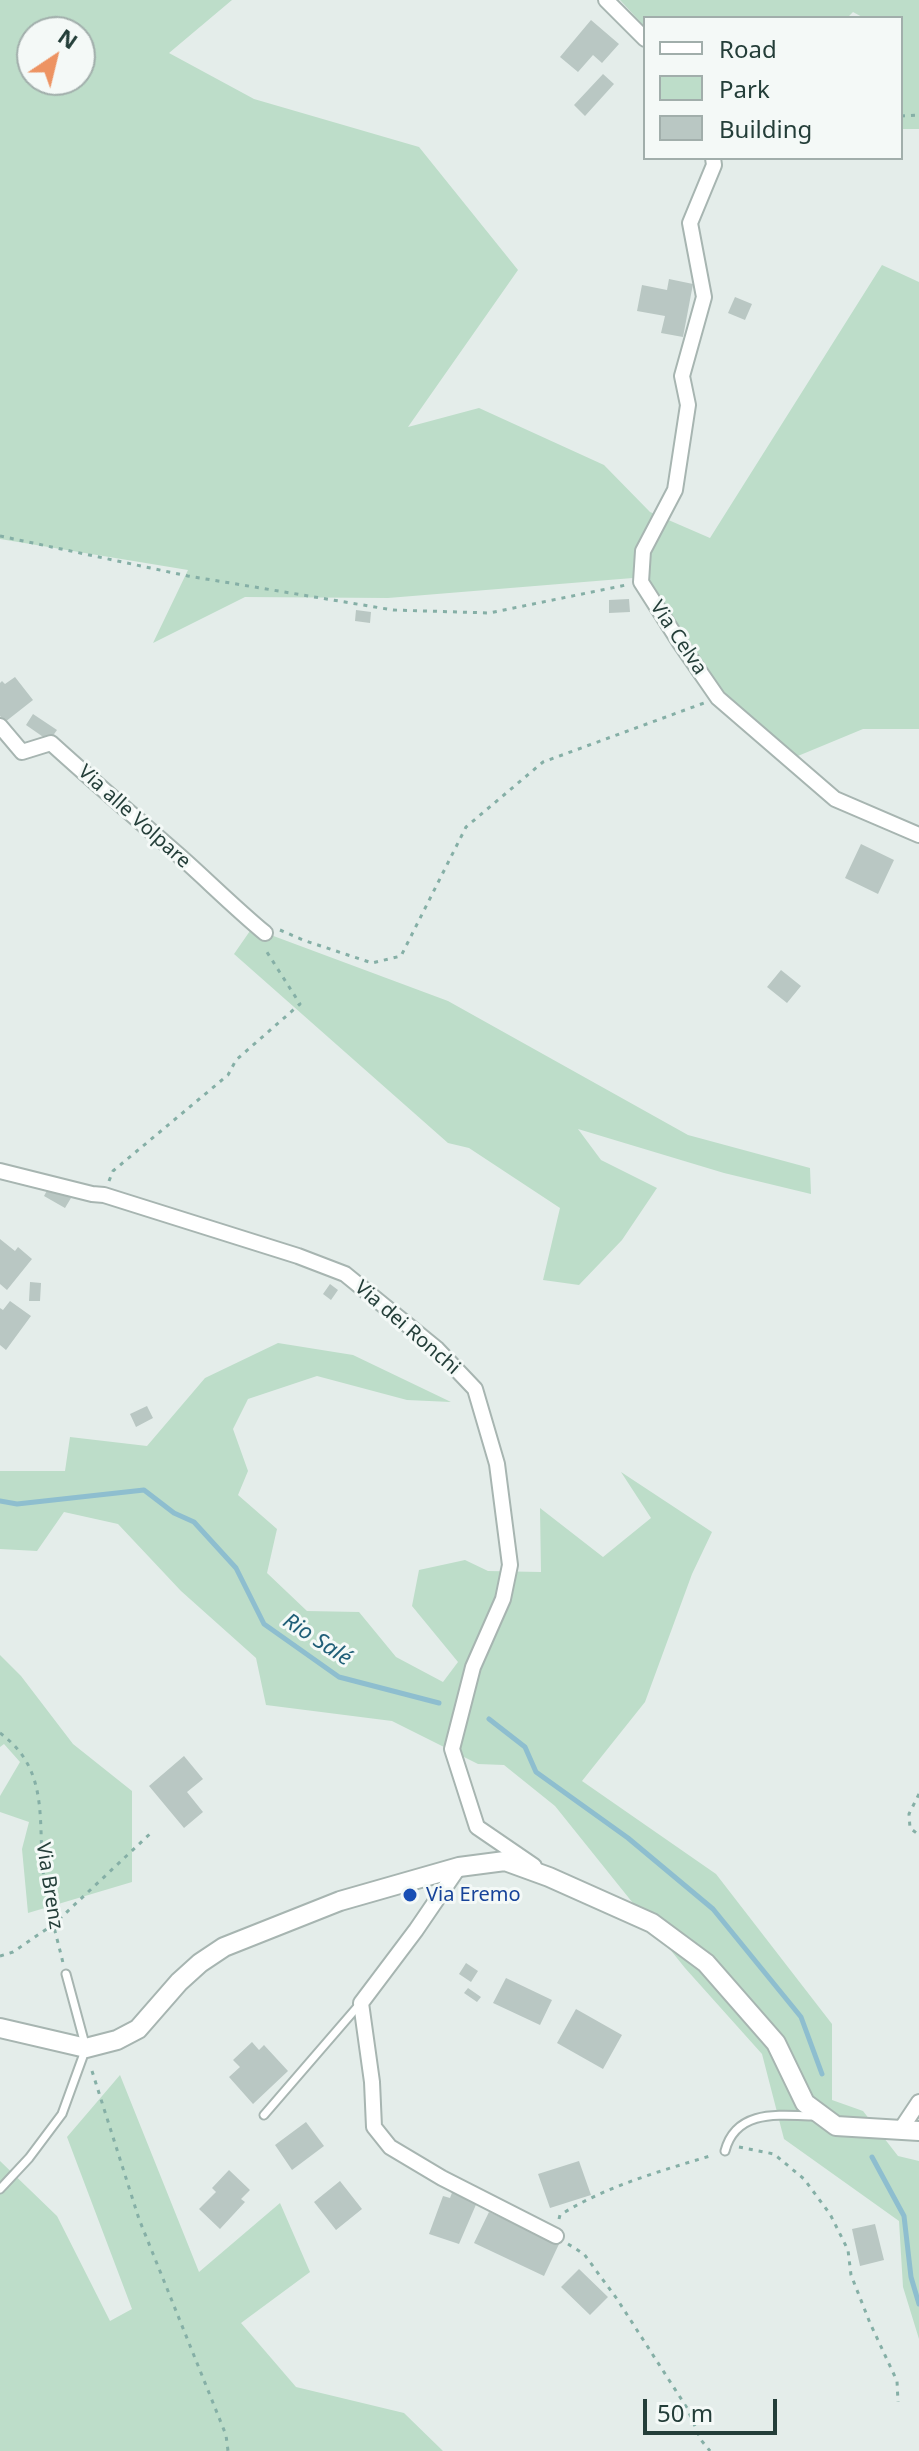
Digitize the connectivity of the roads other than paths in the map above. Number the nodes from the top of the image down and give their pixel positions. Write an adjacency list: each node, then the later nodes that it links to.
1 (606, 0): 2 (street)
2 (643, 37)
3 (713, 160): 5 (street, Via Celva)
4 (0, 726): 6 (street, Via alle Volpare)
5 (919, 835)
6 (265, 933)
7 (0, 1171): 9 (street, Via dei Ronchi)
8 (459, 1867): 9 (street); 11 (street); 13 (street)
9 (549, 1877): 16 (street)
10 (66, 1974): 13 (lane)
11 (361, 2003): 15 (lane); 20 (street)
12 (0, 2028): 13 (street)
13 (86, 2048): 19 (lane)
14 (919, 2102): 17 (street)
15 (264, 2115)
16 (824, 2117): 17 (street); 18 (lane)
17 (910, 2130)
18 (725, 2151)
19 (0, 2189)
20 (556, 2236)

